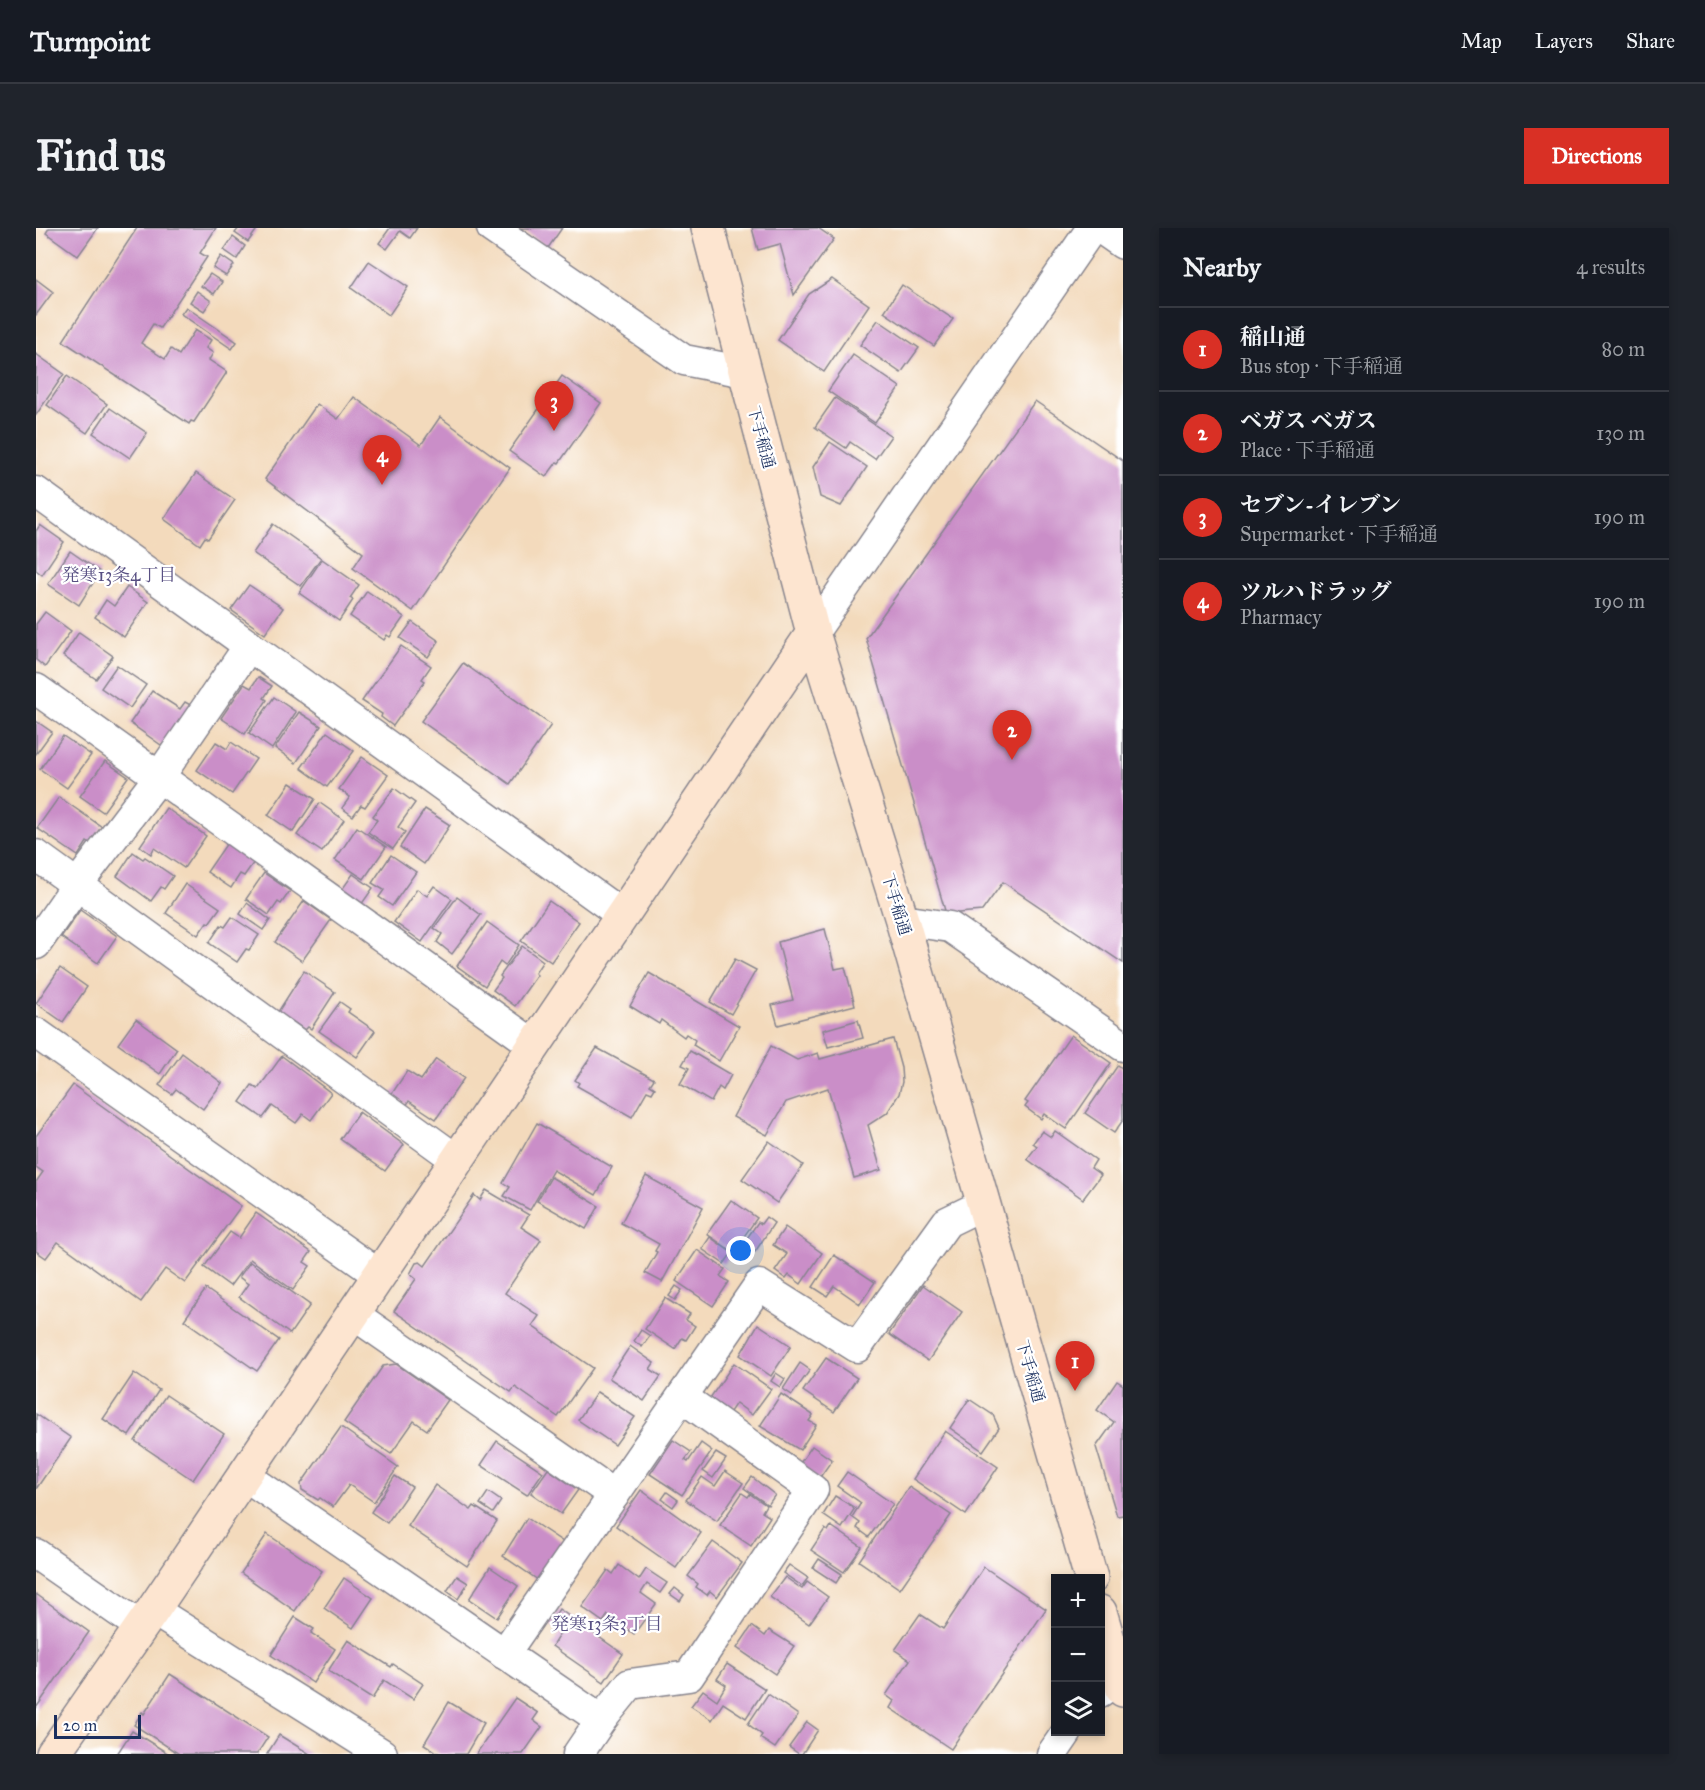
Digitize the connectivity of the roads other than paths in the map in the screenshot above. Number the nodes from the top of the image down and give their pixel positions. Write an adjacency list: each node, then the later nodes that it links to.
1 (492, 228): 6 (street)
2 (708, 228): 6 (main road, 下手稲通)
3 (1092, 228): 8 (street)
4 (1100, 228): 5 (street)
5 (1123, 244)
6 (745, 372): 8 (main road, 下手稲通)
7 (36, 492): 9 (street)
8 (813, 633): 14 (main road); 15 (main road, 下手稲通)
9 (249, 646): 11 (street); 14 (street)
10 (36, 689): 11 (street)
11 (159, 777): 13 (street); 18 (street)
12 (36, 855): 13 (street)
13 (77, 885): 16 (street); 20 (street)
14 (622, 915): 18 (main road)
15 (902, 920): 19 (street); 21 (main road, 下手稲通)
16 (36, 944)
17 (36, 1033): 22 (street)
18 (534, 1045): 20 (main road)
19 (1123, 1046)
20 (457, 1160): 22 (main road)
21 (984, 1204): 24 (street); 28 (main road, 下手稲通)
22 (379, 1275): 23 (main road)
23 (353, 1314): 25 (main road); 26 (street)
24 (682, 1397): 26 (street); 33 (street)
25 (244, 1475): 29 (main road); 31 (street)
26 (615, 1495): 31 (street)
27 (36, 1554): 29 (street)
28 (1090, 1574)
29 (147, 1619): 35 (main road); 36 (street)
30 (1104, 1628): 32 (main road)
31 (504, 1654): 33 (street)
32 (1116, 1684)
33 (601, 1720): 37 (street)
34 (1064, 1736): 38 (street)
35 (54, 1754)
36 (382, 1754)
37 (578, 1754)
38 (1052, 1754)

